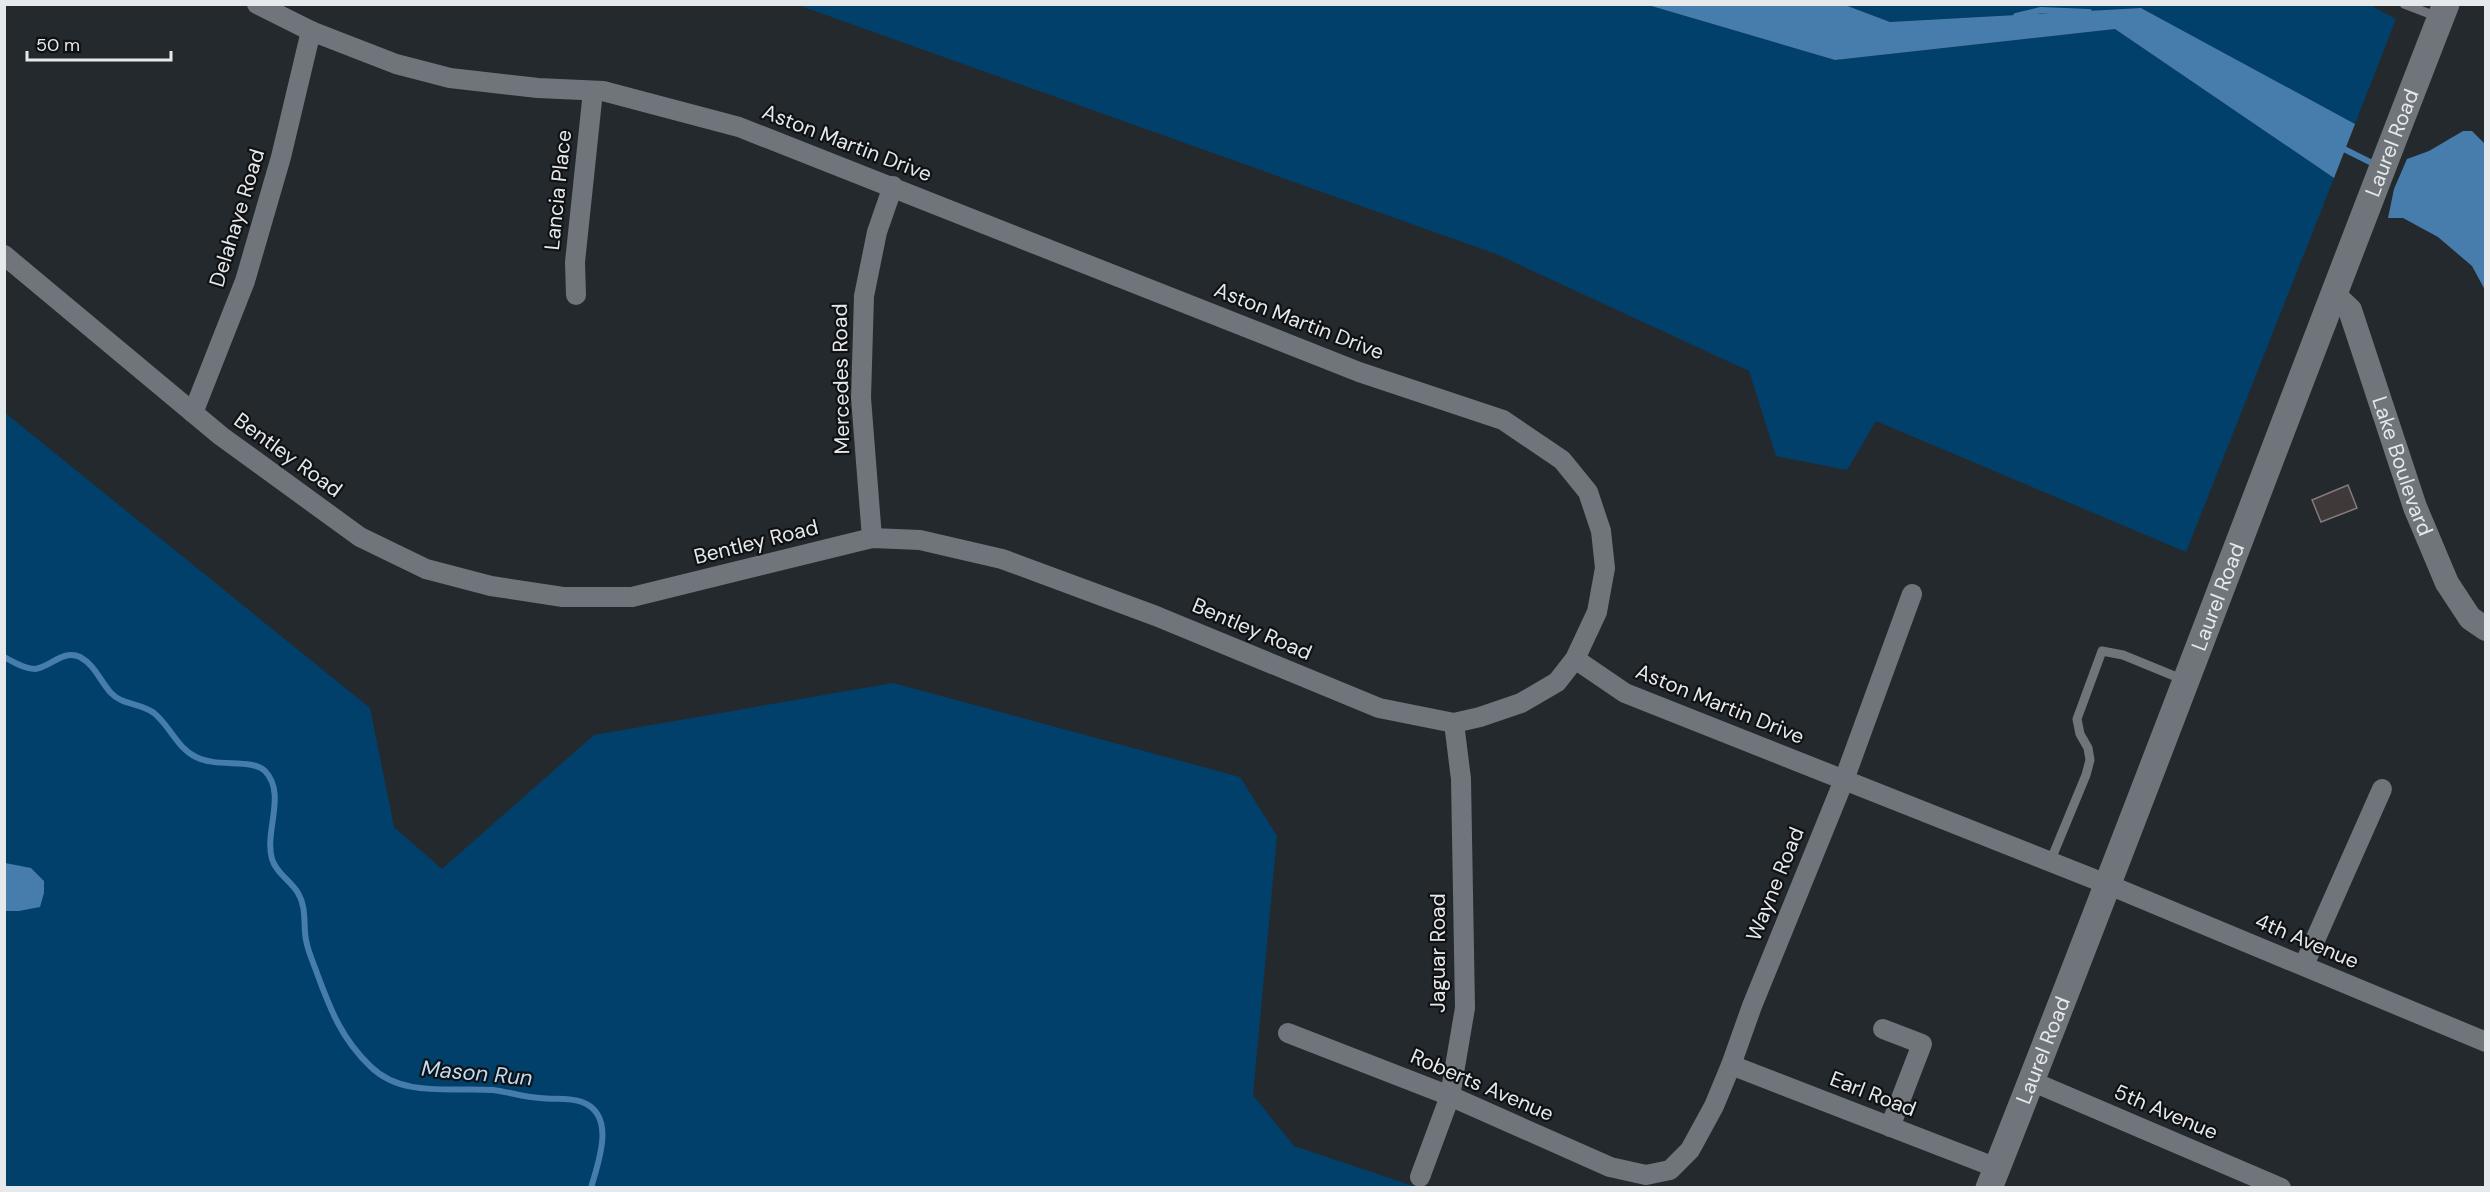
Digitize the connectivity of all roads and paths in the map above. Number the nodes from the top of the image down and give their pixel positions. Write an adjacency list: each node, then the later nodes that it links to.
1 (257, 4): 4 (street, Aston Martin Drive)
2 (2404, 4): 3 (lane)
3 (2443, 11): 8 (main road, Laurel Road)
4 (311, 31): 5 (street, Aston Martin Drive); 10 (street, Delahaye Road)
5 (593, 91): 6 (street, Aston Martin Drive); 9 (street, Lancia Place)
6 (893, 186): 11 (street, Mercedes Road); 14 (street, Aston Martin Drive)
7 (4, 255): 10 (street, Bentley Road)
8 (2333, 294): 13 (street, Lake Boulevard); 15 (main road, Laurel Road)
9 (576, 295)
10 (193, 413): 11 (street, Bentley Road)
11 (872, 538): 16 (street, Bentley Road)
12 (1912, 594): 17 (street, Wayne Road)
13 (2486, 629)
14 (1575, 659): 16 (street, Bentley Road); 17 (street, Aston Martin Drive)
15 (2186, 681): 19 (lane); 20 (main road, Laurel Road)
16 (1454, 723): 27 (street, Jaguar Road)
17 (1844, 780): 19 (street, Aston Martin Drive); 25 (street, Wayne Road)
18 (2382, 789): 21 (street)
19 (2050, 862): 20 (street, Aston Martin Drive)
20 (2109, 885): 21 (street, 4th Avenue); 26 (main road, Laurel Road)
21 (2304, 965): 24 (street, 4th Avenue)
22 (1883, 1029): 28 (street)
23 (1288, 1033): 27 (street, Roberts Avenue)
24 (2486, 1042)
25 (1731, 1065): 28 (street, Earl Road); 29 (street, Wayne Road)
26 (2031, 1082): 31 (main road, Laurel Road); 32 (street, 5th Avenue)
27 (1450, 1096): 29 (street, Roberts Avenue); 30 (street, Jaguar Road)
28 (1890, 1127): 31 (street, Earl Road)
29 (1658, 1173)
30 (1420, 1177)
31 (1993, 1178)
32 (2281, 1188)

